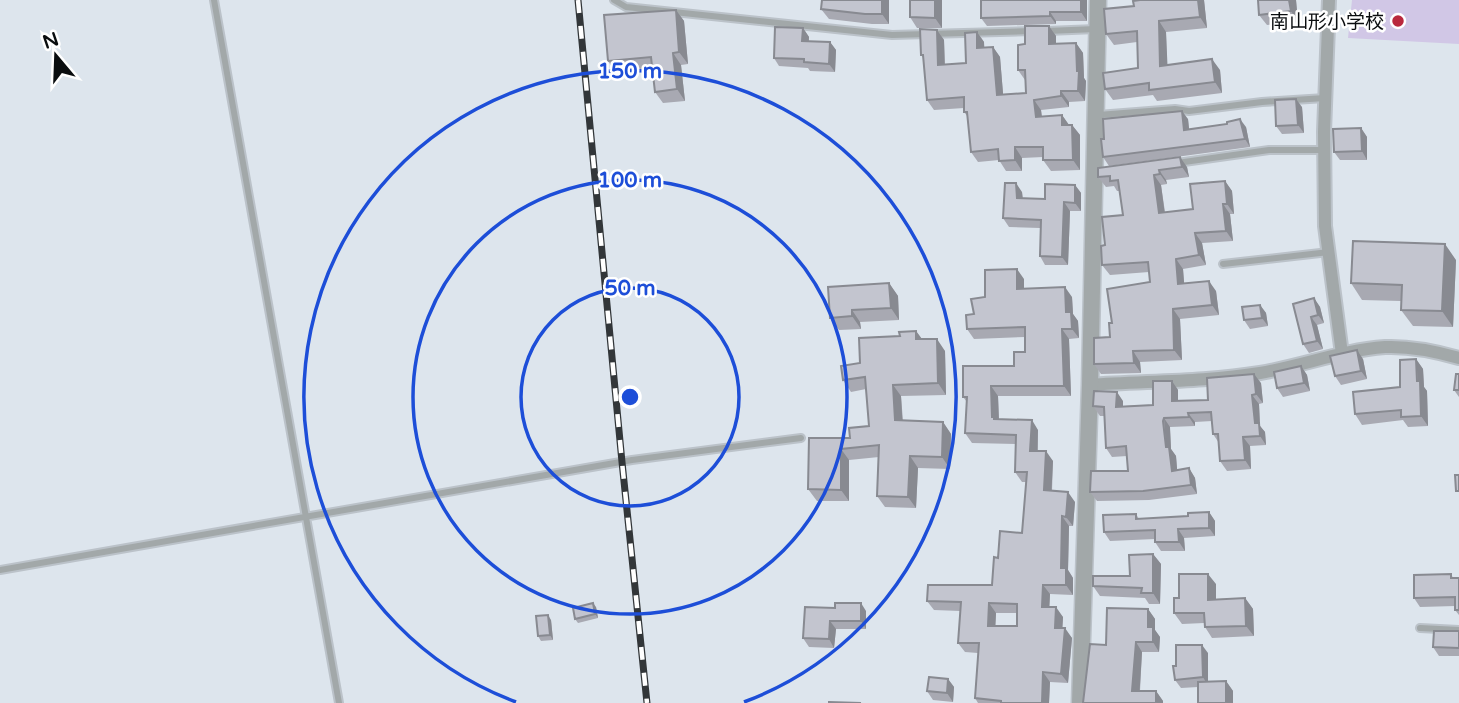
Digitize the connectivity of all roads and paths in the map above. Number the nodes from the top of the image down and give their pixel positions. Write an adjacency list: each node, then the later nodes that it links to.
1 (214, 0): 16 (lane)
2 (614, 0): 5 (lane)
3 (1098, 0): 5 (street)
4 (1329, 0): 6 (street)
5 (1098, 29): 7 (street)
6 (1325, 98): 7 (lane); 8 (street)
7 (1096, 115): 14 (street)
8 (1324, 149): 9 (lane); 10 (street)
9 (1175, 163)
10 (1329, 252): 11 (lane); 12 (street)
11 (1223, 264)
12 (1342, 354): 13 (street); 14 (street)
13 (1459, 358)
14 (1090, 384): 21 (street)
15 (802, 438): 16 (lane)
16 (306, 517): 17 (lane); 20 (lane)
17 (0, 570)
18 (1420, 628): 19 (lane)
19 (1459, 630)
20 (339, 703)
21 (1080, 703)

